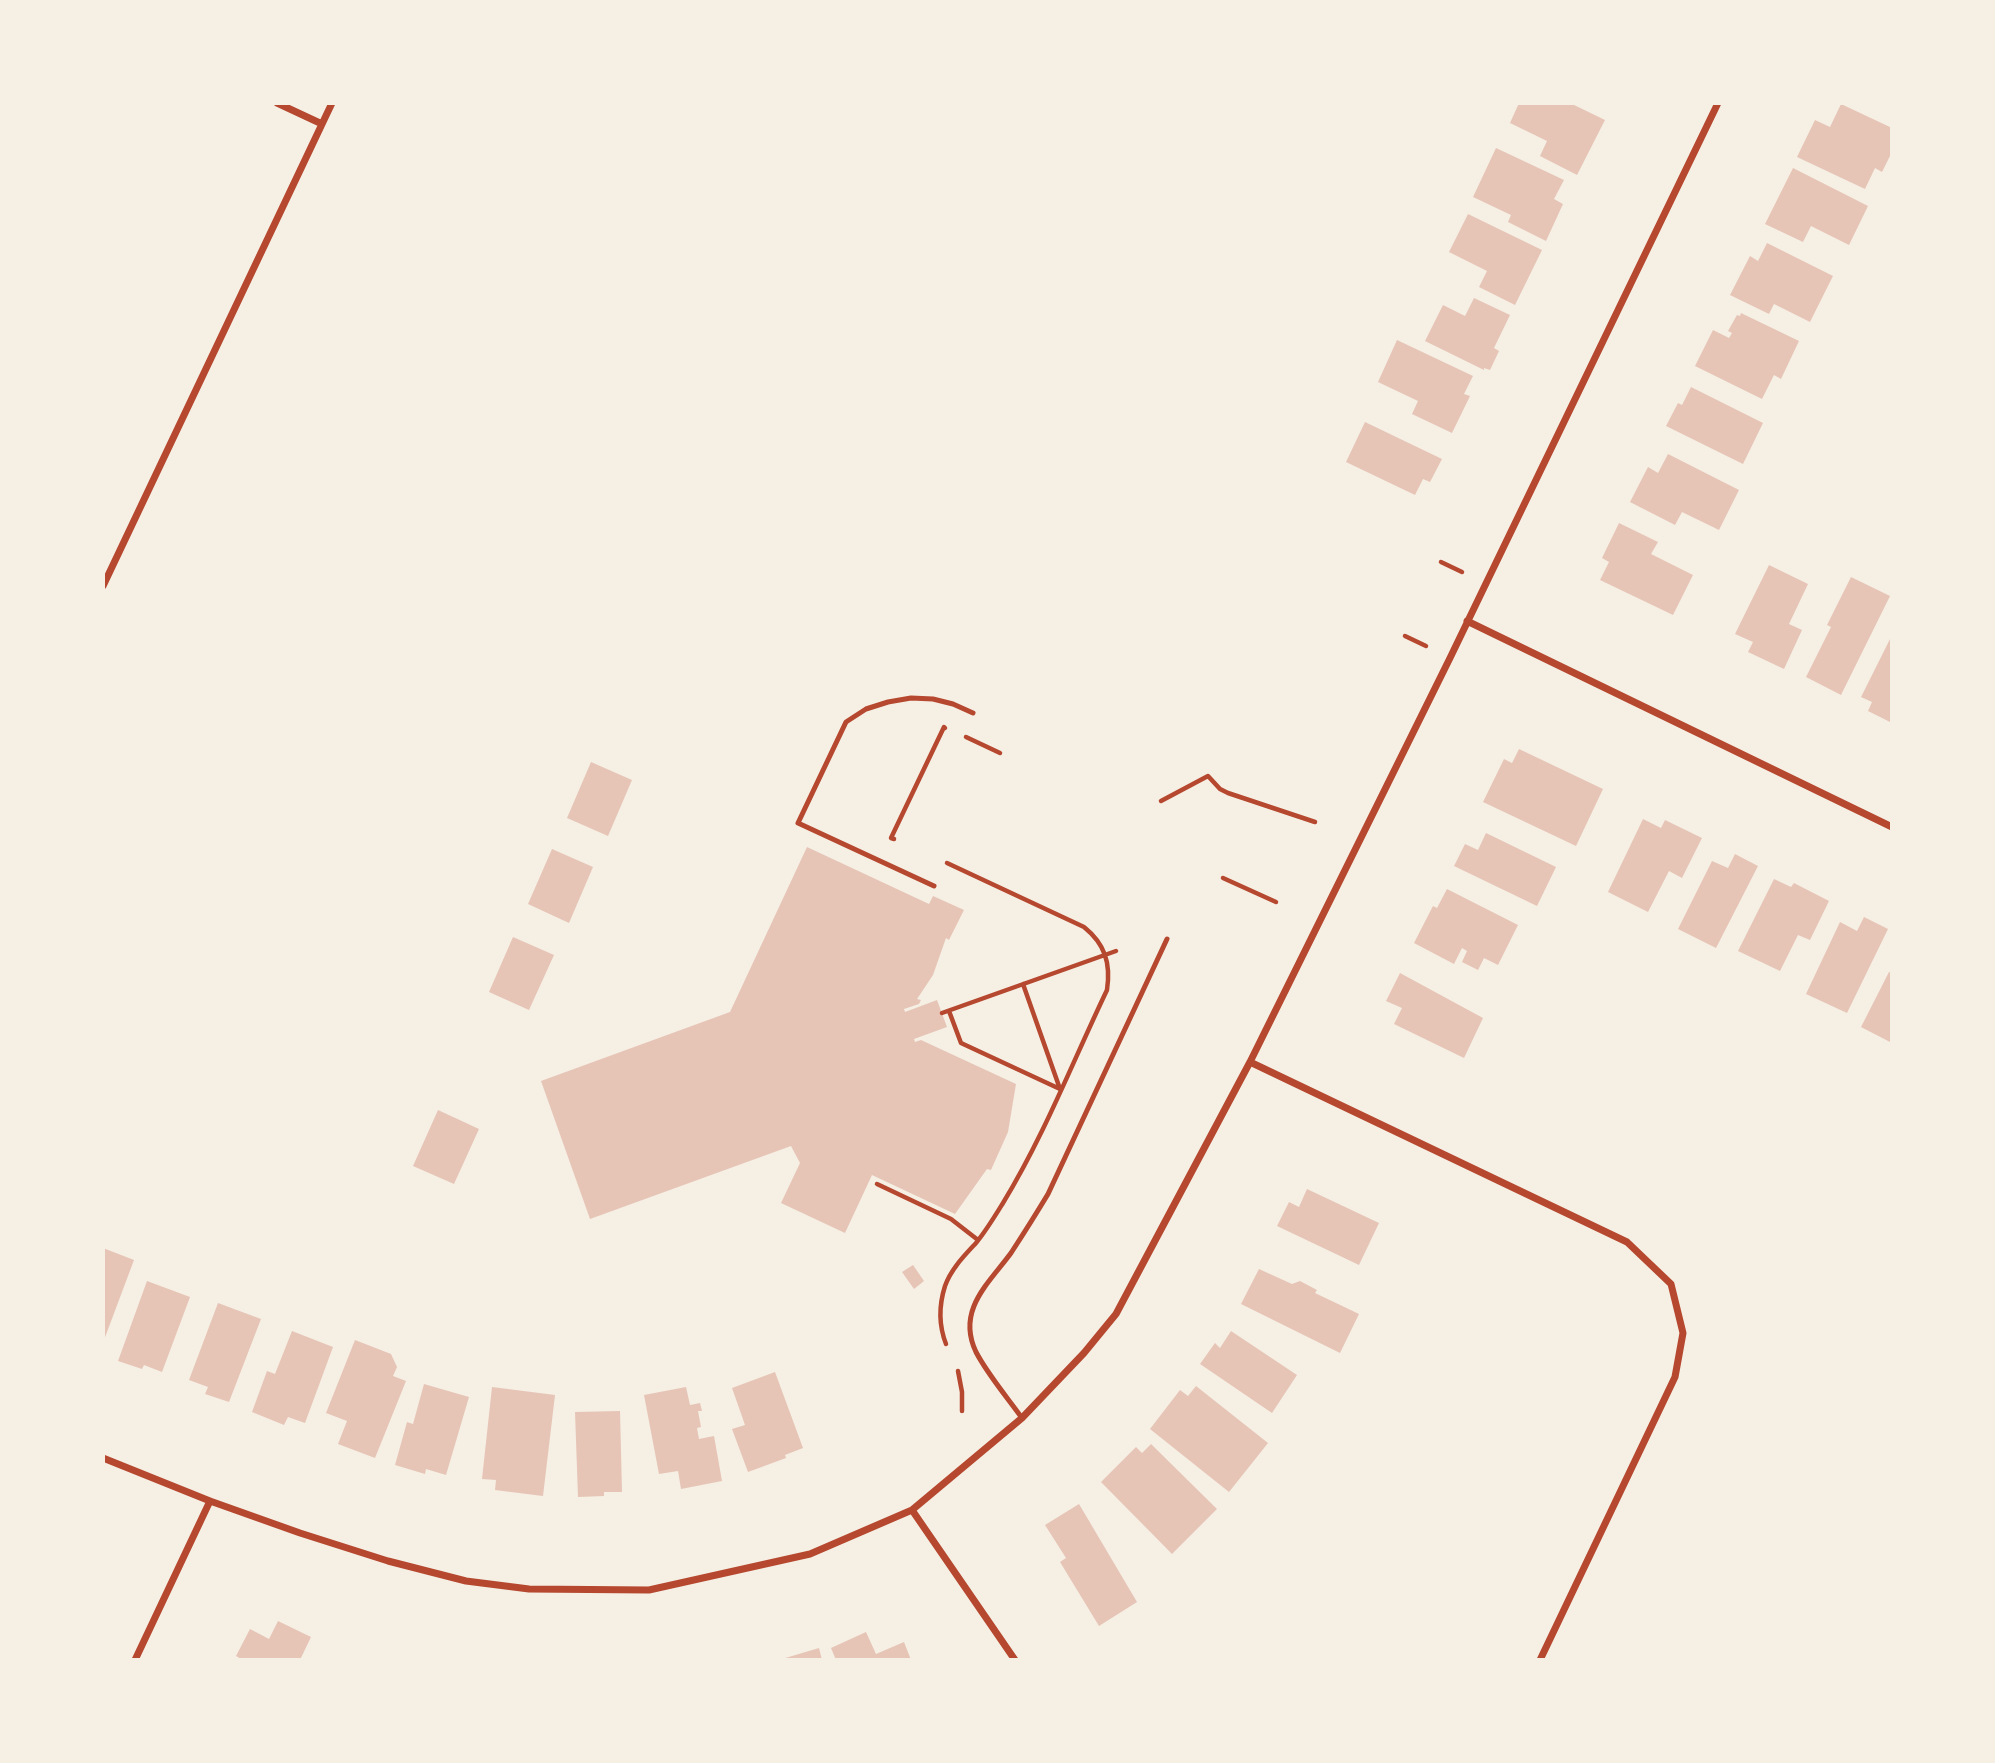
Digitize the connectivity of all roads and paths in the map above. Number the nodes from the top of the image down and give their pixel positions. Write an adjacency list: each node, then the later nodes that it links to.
1 (277, 103): 4 (street)
2 (332, 103): 4 (street)
3 (1718, 103): 8 (street)
4 (322, 124): 7 (street)
5 (1441, 562): 6 (path)
6 (1462, 572)
7 (103, 586)
8 (1467, 621): 15 (street); 27 (street)
9 (1405, 636): 10 (path)
10 (1426, 646)
11 (973, 713): 19 (lane)
12 (1000, 753): 16 (path)
13 (1161, 801): 14 (path)
14 (1315, 822)
15 (1892, 827)
16 (903, 843)
17 (940, 860): 23 (path)
18 (1223, 878): 20 (path)
19 (934, 886)
20 (1276, 902)
21 (1167, 939): 34 (lane)
22 (1116, 951): 23 (path)
23 (1106, 954): 24 (path); 28 (path)
24 (1023, 984): 25 (path); 28 (path)
25 (949, 1011): 26 (path); 28 (path)
26 (942, 1013)
27 (1250, 1062): 34 (street); 40 (street)
28 (1060, 1089): 30 (path)
29 (877, 1184): 30 (path)
30 (978, 1240): 31 (path)
31 (948, 1349)
32 (955, 1366): 33 (path)
33 (962, 1411)
34 (1022, 1418): 37 (street)
35 (103, 1458): 36 (street)
36 (210, 1501): 37 (street); 38 (street)
37 (912, 1510): 39 (street)
38 (135, 1660)
39 (1015, 1660)
40 (1539, 1660)

